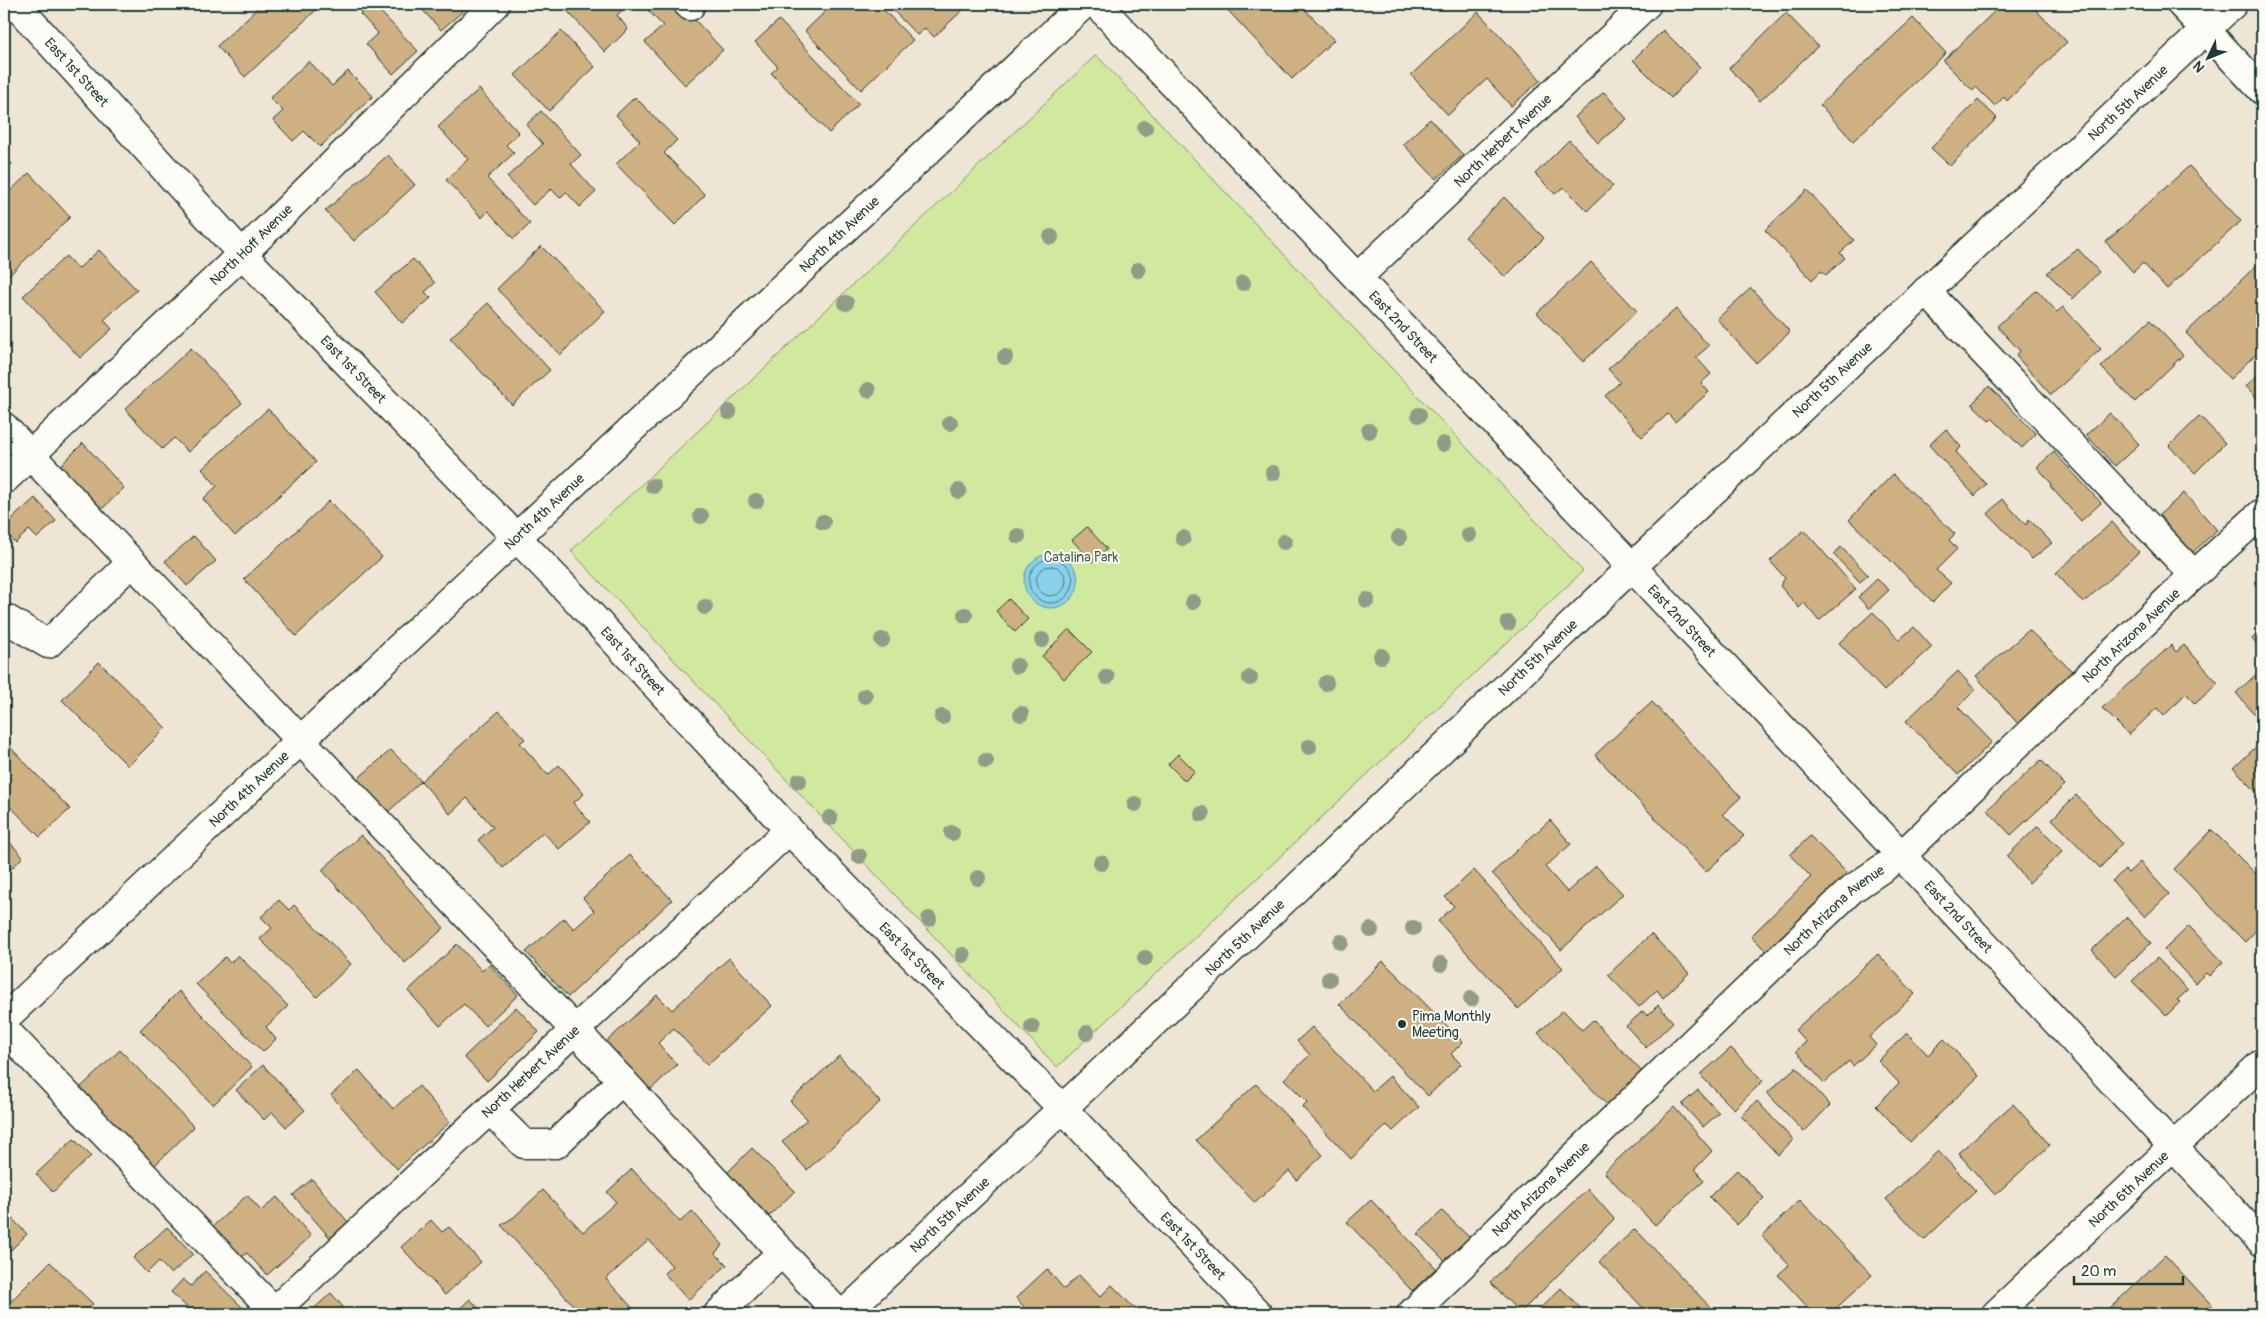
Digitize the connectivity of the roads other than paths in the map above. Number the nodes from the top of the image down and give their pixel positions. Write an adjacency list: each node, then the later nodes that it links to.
1 (15, 4): 10 (street, East 1st Street)
2 (495, 4): 10 (street, North Hoff Avenue)
3 (1084, 4): 17 (street, North 4th Avenue)
4 (1097, 4): 11 (street, East 2nd Street)
5 (1647, 4): 11 (street, North Herbert Avenue)
6 (2181, 4): 8 (street)
7 (2232, 4): 8 (street, North 5th Avenue)
8 (2205, 30): 9 (street); 12 (street, North 5th Avenue)
9 (2262, 90)
10 (242, 254): 14 (street, North Hoff Avenue); 17 (street, East 1st Street)
11 (1358, 277): 19 (street, East 2nd Street)
12 (1926, 291): 19 (street, North 5th Avenue); 20 (street)
13 (4, 427): 14 (street)
14 (31, 456): 15 (street, North Hoff Avenue); 18 (street)
15 (4, 480)
16 (2262, 514): 20 (street, North Arizona Avenue)
17 (516, 539): 22 (street, North 4th Avenue); 23 (street, East 1st Street)
18 (131, 563): 21 (street); 22 (street)
19 (1632, 568): 24 (street, East 2nd Street); 30 (street, North 5th Avenue)
20 (2194, 575): 24 (street, North Arizona Avenue)
21 (5, 618)
22 (299, 740): 25 (street, North 4th Avenue); 27 (street)
23 (789, 830): 27 (street, North Herbert Avenue); 30 (street, East 1st Street)
24 (1902, 855): 32 (street, East 2nd Street); 40 (street, North Arizona Avenue)
25 (4, 1019)
26 (4, 1029): 35 (street)
27 (575, 1030): 29 (street); 31 (street, North Herbert Avenue)
28 (2262, 1063): 32 (street, North 6th Avenue)
29 (622, 1080): 31 (street); 34 (street)
30 (1062, 1108): 38 (street, North 5th Avenue); 39 (street, East 1st Street)
31 (490, 1110): 35 (street, North Herbert Avenue)
32 (2172, 1148): 33 (street, East 2nd Street); 41 (street, North 6th Avenue)
33 (2262, 1242)
34 (782, 1252): 36 (street); 37 (street)
35 (274, 1313)
36 (718, 1314)
37 (839, 1314)
38 (844, 1314)
39 (1258, 1314)
40 (1411, 1314)
41 (1996, 1314)

